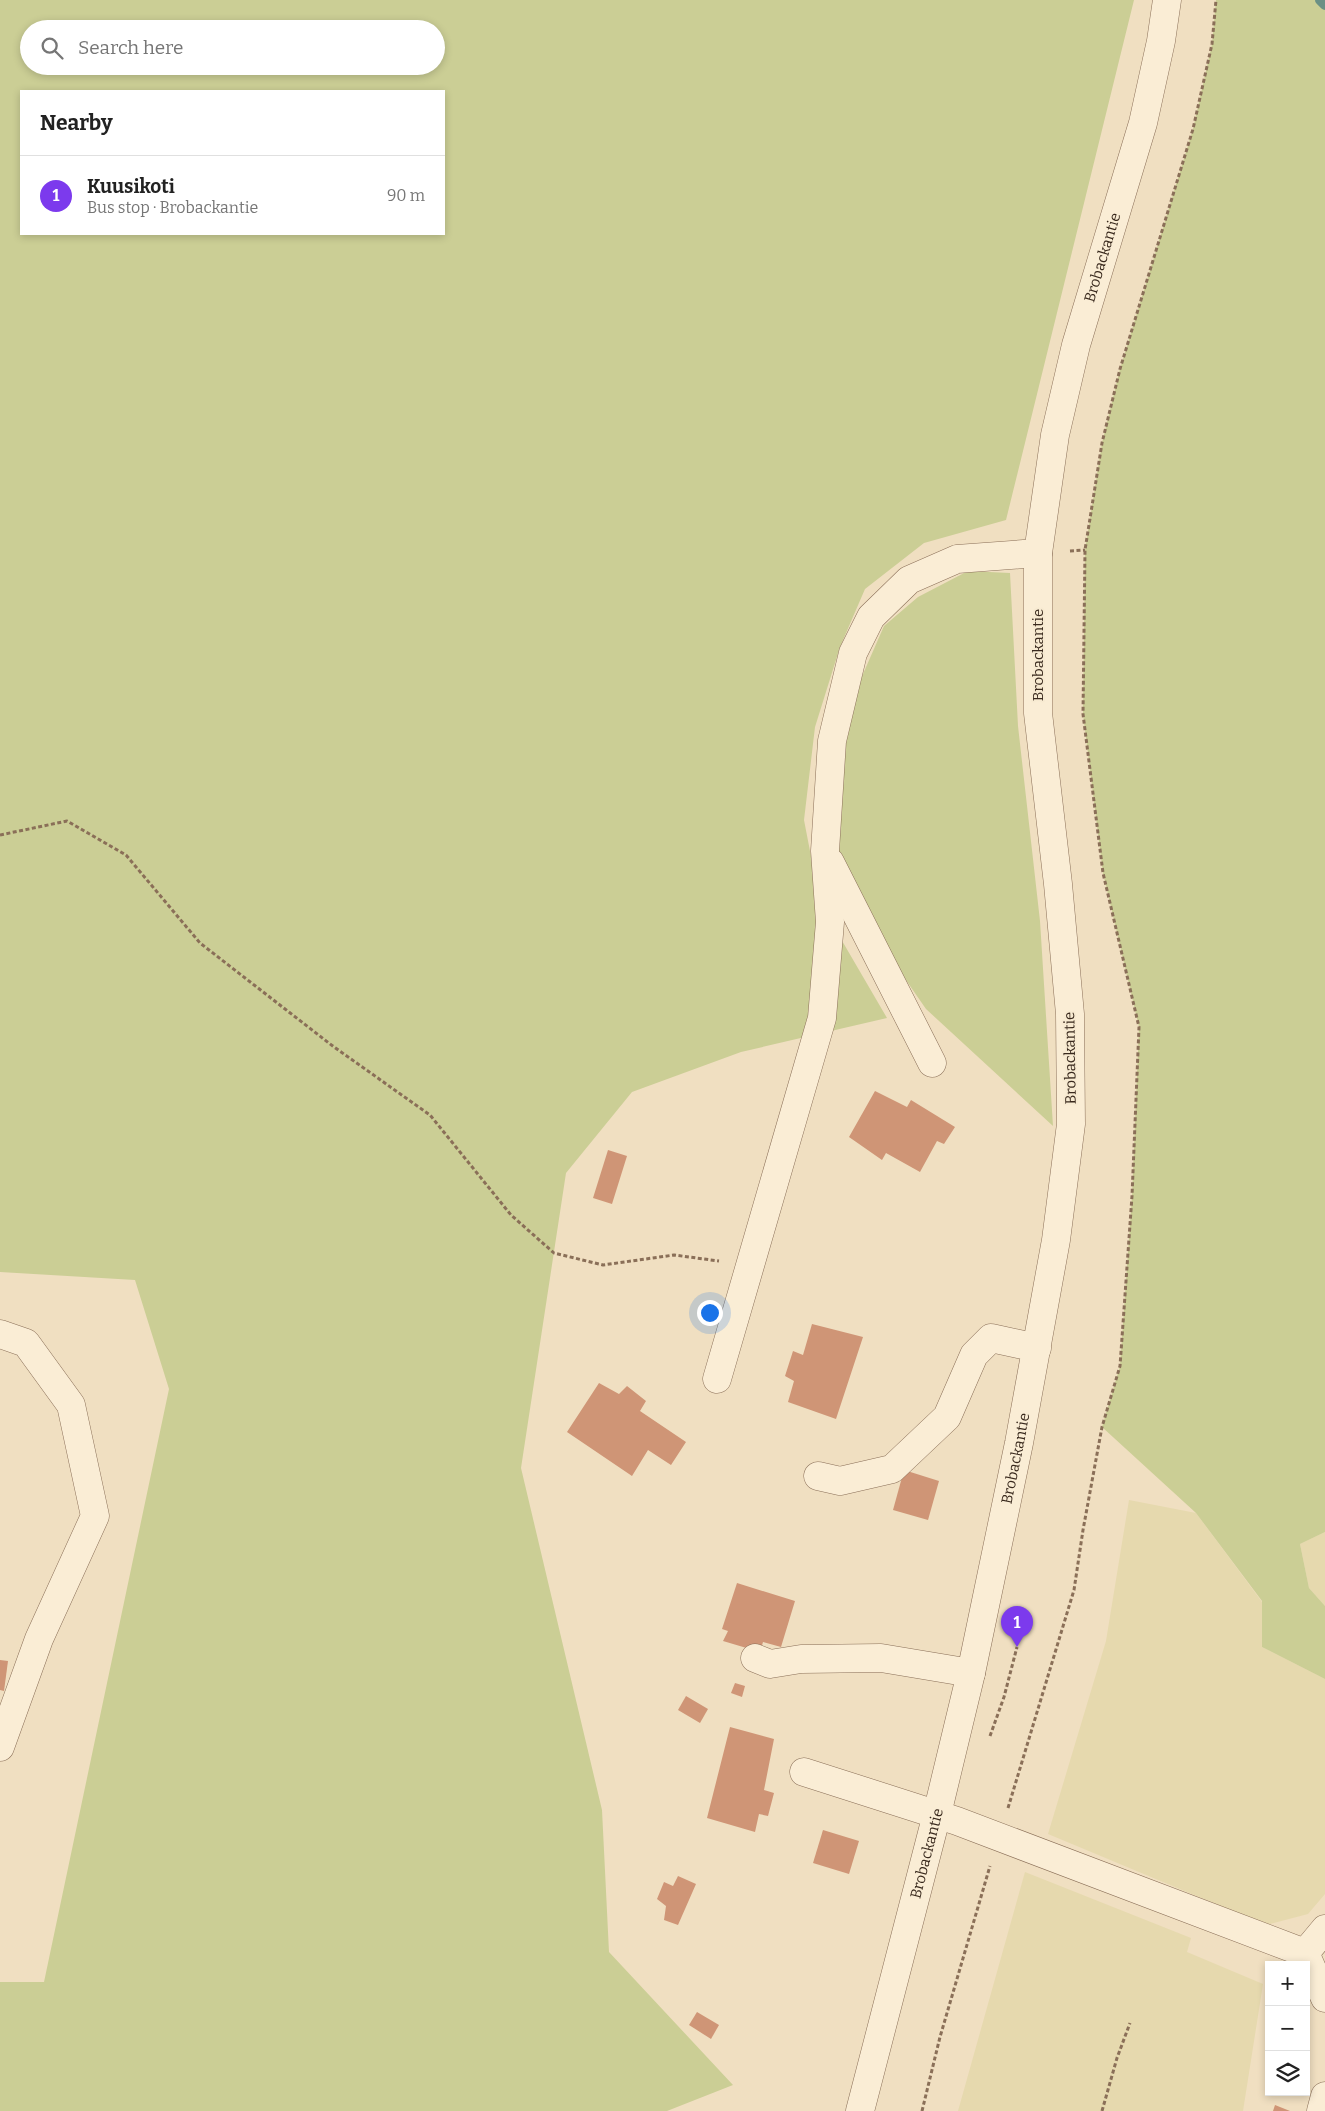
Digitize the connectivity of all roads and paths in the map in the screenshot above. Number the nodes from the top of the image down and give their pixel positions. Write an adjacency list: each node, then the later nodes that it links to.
1 (1167, 0): 2 (street, Brobackantie)
2 (1038, 553): 4 (street); 8 (street, Brobackantie)
3 (0, 835): 6 (path)
4 (825, 852): 5 (street); 6 (street)
5 (932, 1062)
6 (750, 1266): 9 (street)
7 (0, 1334): 13 (street)
8 (1037, 1348): 10 (street); 12 (street, Brobackantie)
9 (716, 1379)
10 (818, 1476)
11 (755, 1658): 12 (street)
12 (971, 1673): 15 (street, Brobackantie)
13 (0, 1747)
14 (804, 1772): 15 (street)
15 (937, 1814): 17 (street); 21 (street, Brobackantie)
16 (1325, 1929): 17 (street)
17 (1305, 1953): 18 (street)
18 (1325, 1998)
19 (1130, 2023): 22 (path)
20 (1325, 2096): 23 (street)
21 (860, 2111)
22 (1102, 2111)
23 (1321, 2111)

